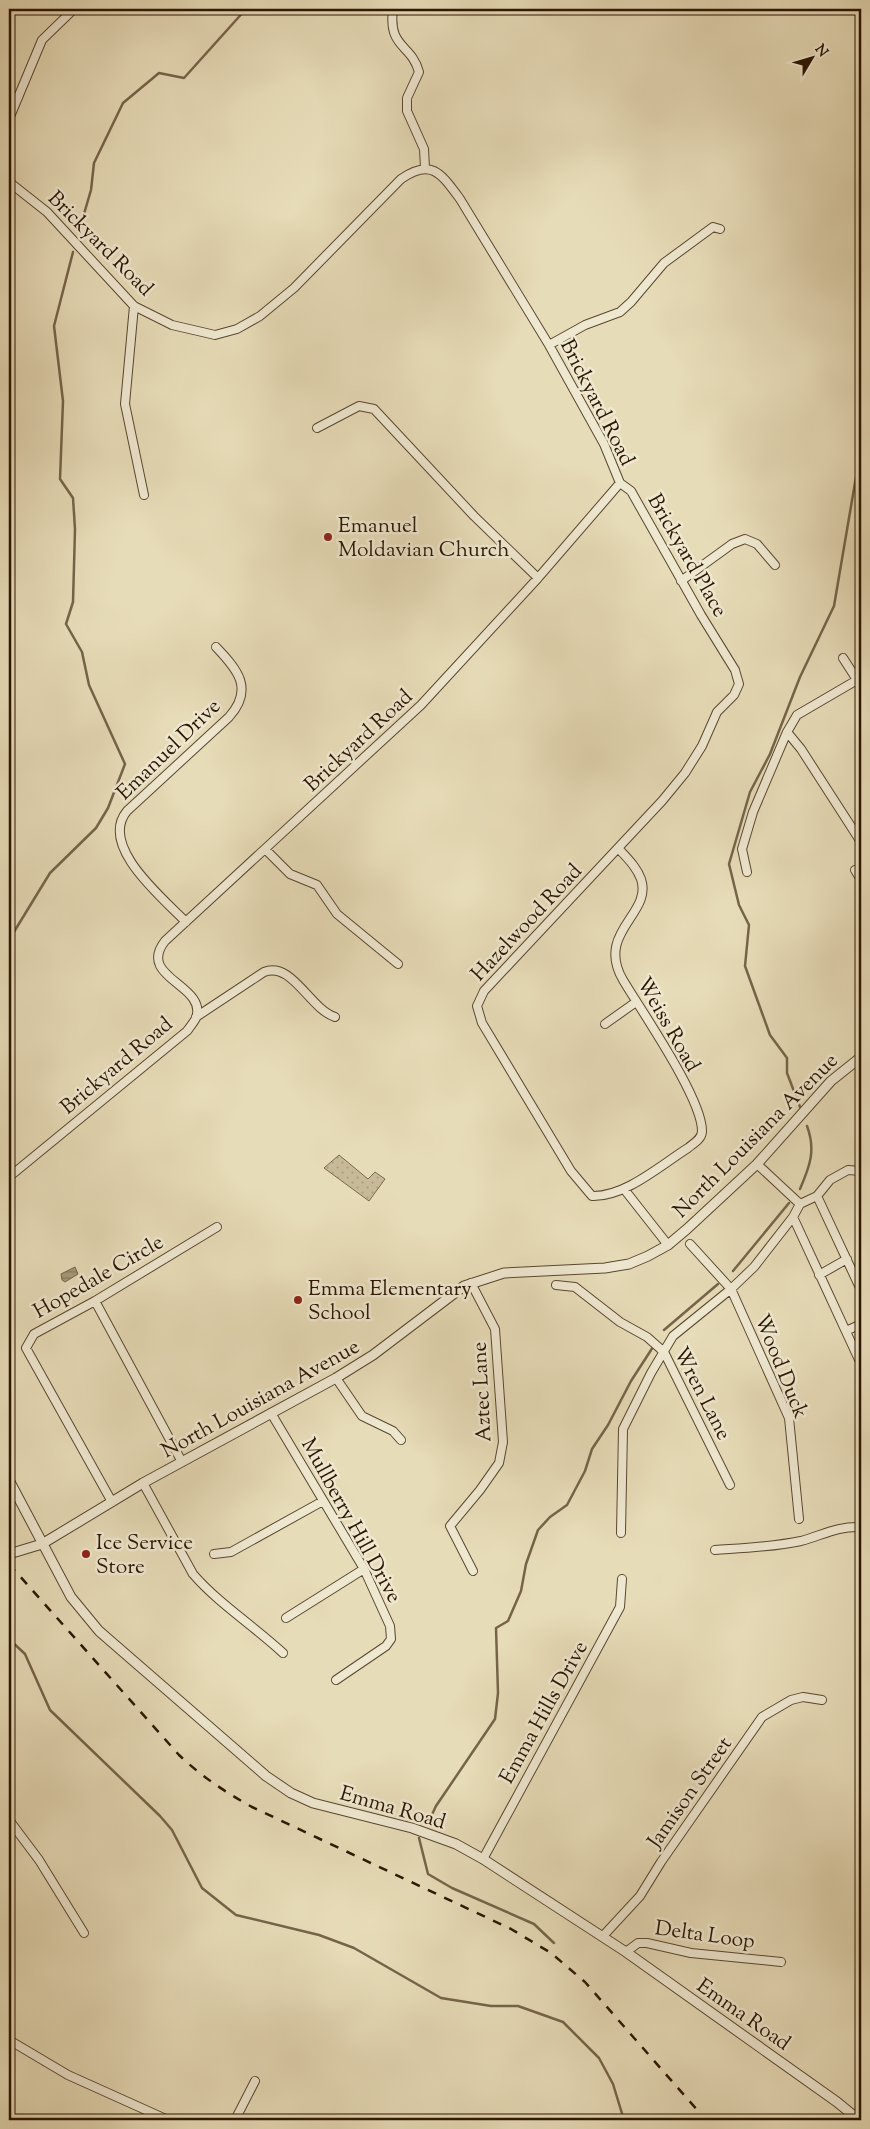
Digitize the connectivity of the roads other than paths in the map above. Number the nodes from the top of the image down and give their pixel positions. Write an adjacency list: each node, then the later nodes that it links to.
1 (74, 9): 3 (street)
2 (393, 9): 4 (street)
3 (9, 119)
4 (425, 168): 7 (street, Brickyard Road); 8 (street, Brickyard Road)
5 (9, 182): 7 (street, Brickyard Road)
6 (720, 229): 8 (street)
7 (134, 306): 11 (street)
8 (550, 345): 10 (street, Brickyard Road)
9 (317, 428): 13 (street)
10 (620, 483): 13 (street, Brickyard Road); 14 (street, Brickyard Place)
11 (144, 495)
12 (775, 565): 14 (street)
13 (538, 578): 22 (street, Brickyard Road)
14 (681, 581): 16 (street, Brickyard Place)
15 (216, 647): 26 (street, Emanuel Drive)
16 (721, 648): 21 (street, Hazelwood Road)
17 (842, 658): 18 (street)
18 (859, 683): 19 (street)
19 (787, 732): 20 (street); 24 (street)
20 (861, 842)
21 (618, 848): 28 (street, Weiss Road); 36 (street, Hazelwood Road)
22 (266, 850): 26 (street, Brickyard Road); 27 (street)
23 (855, 870): 25 (street)
24 (747, 872)
25 (861, 880)
26 (186, 922): 29 (street, Brickyard Road)
27 (398, 964)
28 (636, 1002): 31 (street); 36 (street, Weiss Road)
29 (196, 1017): 30 (street); 35 (street, Brickyard Road)
30 (334, 1017)
31 (604, 1024)
32 (861, 1057): 33 (street, North Louisiana Avenue)
33 (757, 1164): 38 (street); 42 (street, North Louisiana Avenue)
34 (861, 1171): 37 (street)
35 (9, 1177)
36 (624, 1189): 42 (street)
37 (816, 1196): 38 (street); 43 (street)
38 (800, 1204): 39 (street)
39 (793, 1217): 44 (street); 47 (street)
40 (217, 1227): 49 (street, Hopedale Circle)
41 (690, 1244): 47 (street, Wood Duck)
42 (668, 1245): 45 (street, North Louisiana Avenue)
43 (847, 1259): 44 (street); 48 (street)
44 (820, 1275): 51 (street)
45 (471, 1283): 54 (street, North Louisiana Avenue); 71 (street, Aztec Lane)
46 (556, 1284): 52 (street, Wren Lane)
47 (731, 1289): 52 (street); 63 (street, Wood Duck)
48 (861, 1290)
49 (95, 1301): 57 (street); 62 (street, Hopedale Circle)
50 (861, 1324): 51 (street)
51 (846, 1331): 53 (street)
52 (664, 1352): 60 (street, Wren Lane); 65 (street)
53 (861, 1364)
54 (336, 1378): 55 (street, North Louisiana Avenue); 56 (street)
55 (271, 1413): 57 (street, North Louisiana Avenue); 61 (street, Mullberry Hill Drive)
56 (401, 1440)
57 (182, 1462): 59 (street, North Louisiana Avenue)
58 (9, 1480): 66 (street, Emma Road)
59 (143, 1483): 62 (street, North Louisiana Avenue); 74 (street)
60 (730, 1485)
61 (323, 1501): 69 (street); 70 (street, Mullberry Hill Drive)
62 (112, 1502): 66 (street, North Louisiana Avenue)
63 (799, 1519)
64 (861, 1527): 67 (street)
65 (621, 1533)
66 (42, 1544): 68 (street, North Louisiana Avenue); 78 (street, Emma Road)
67 (715, 1550)
68 (9, 1554)
69 (214, 1554)
70 (364, 1569): 73 (street); 75 (street, Mullberry Hill Drive)
71 (473, 1571)
72 (622, 1579): 78 (street, Emma Hills Drive)
73 (286, 1618)
74 (283, 1653)
75 (336, 1680)
76 (822, 1700): 80 (street, Jamison Street)
77 (9, 1820): 79 (street)
78 (482, 1859): 80 (street, Emma Road)
79 (84, 1933)
80 (603, 1936): 81 (street, Emma Road)
81 (626, 1952): 82 (street, Delta Loop); 87 (street, Emma Road)
82 (781, 1962)
83 (9, 2040): 85 (street)
84 (255, 2081): 86 (street)
85 (168, 2120)
86 (235, 2120)
87 (859, 2120)

